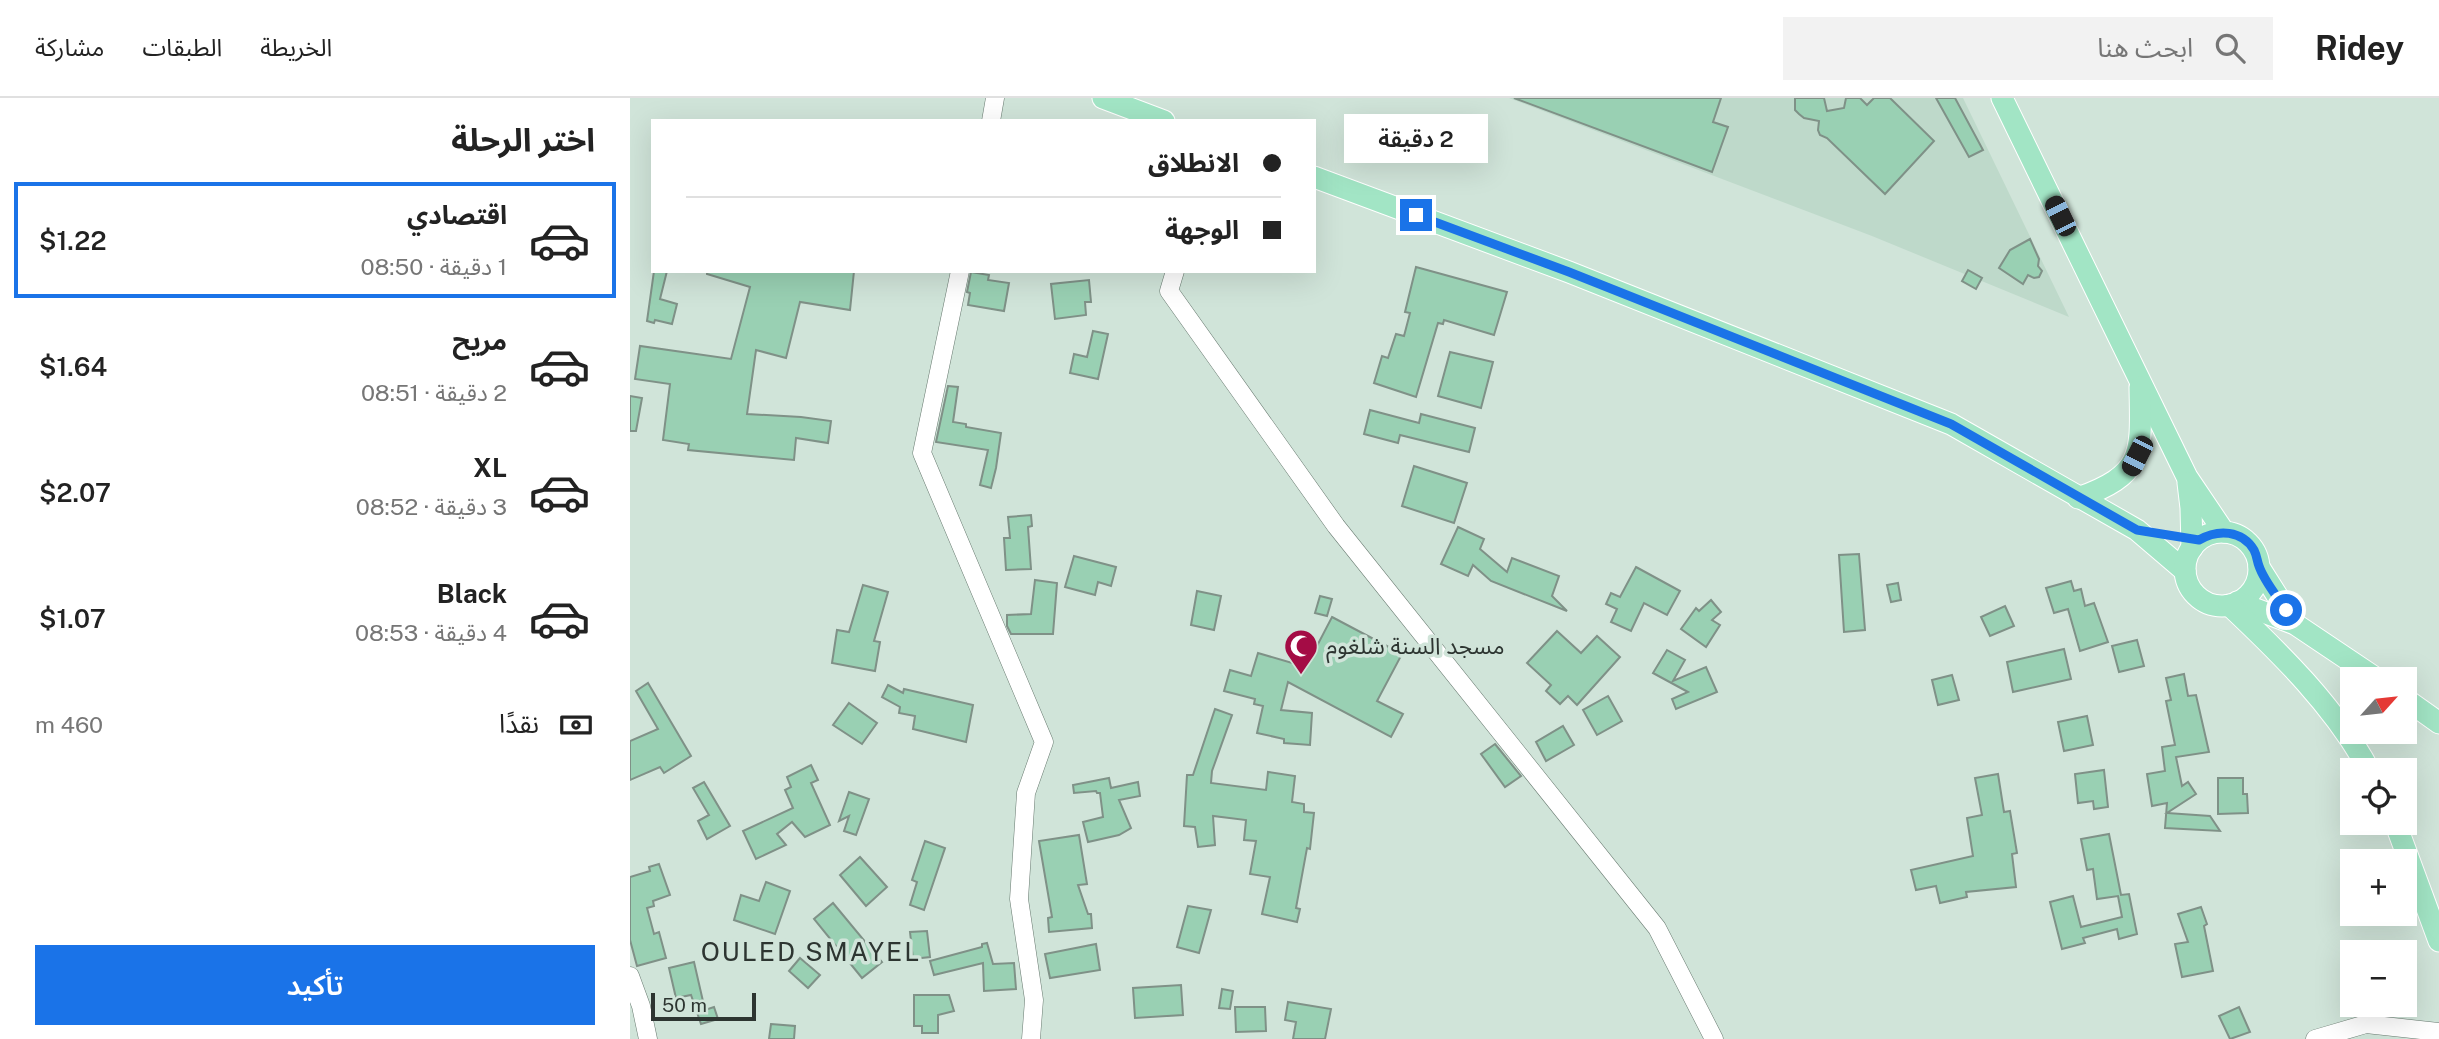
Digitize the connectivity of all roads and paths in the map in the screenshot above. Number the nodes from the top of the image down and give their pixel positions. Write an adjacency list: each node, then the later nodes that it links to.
1 (995, 98): 4 (street)
2 (1103, 98): 5 (main road)
3 (2002, 98): 9 (main road)
4 (991, 119)
5 (1159, 119)
6 (1316, 178): 11 (main road)
7 (960, 273): 28 (street)
8 (1174, 273): 29 (street)
9 (2140, 381): 10 (main road); 11 (main road)
10 (2187, 477): 13 (main road); 14 (main road)
11 (2078, 498): 12 (main road)
12 (2137, 530): 14 (main road); 16 (main road)
13 (2224, 532): 14 (main road); 15 (main road)
14 (2194, 542): 16 (main road)
15 (2259, 566): 17 (main road); 18 (main road)
16 (2186, 571): 17 (main road)
17 (2233, 604): 18 (main road); 22 (main road)
18 (2295, 624): 19 (main road)
19 (2360, 667)
20 (2417, 707): 21 (main road)
21 (2439, 723)
22 (2340, 725)
23 (2400, 835): 24 (main road)
24 (2439, 941)
25 (630, 976): 27 (street)
26 (2439, 1032): 30 (street)
27 (648, 1039)
28 (1031, 1039)
29 (1714, 1039)
30 (2315, 1039)

